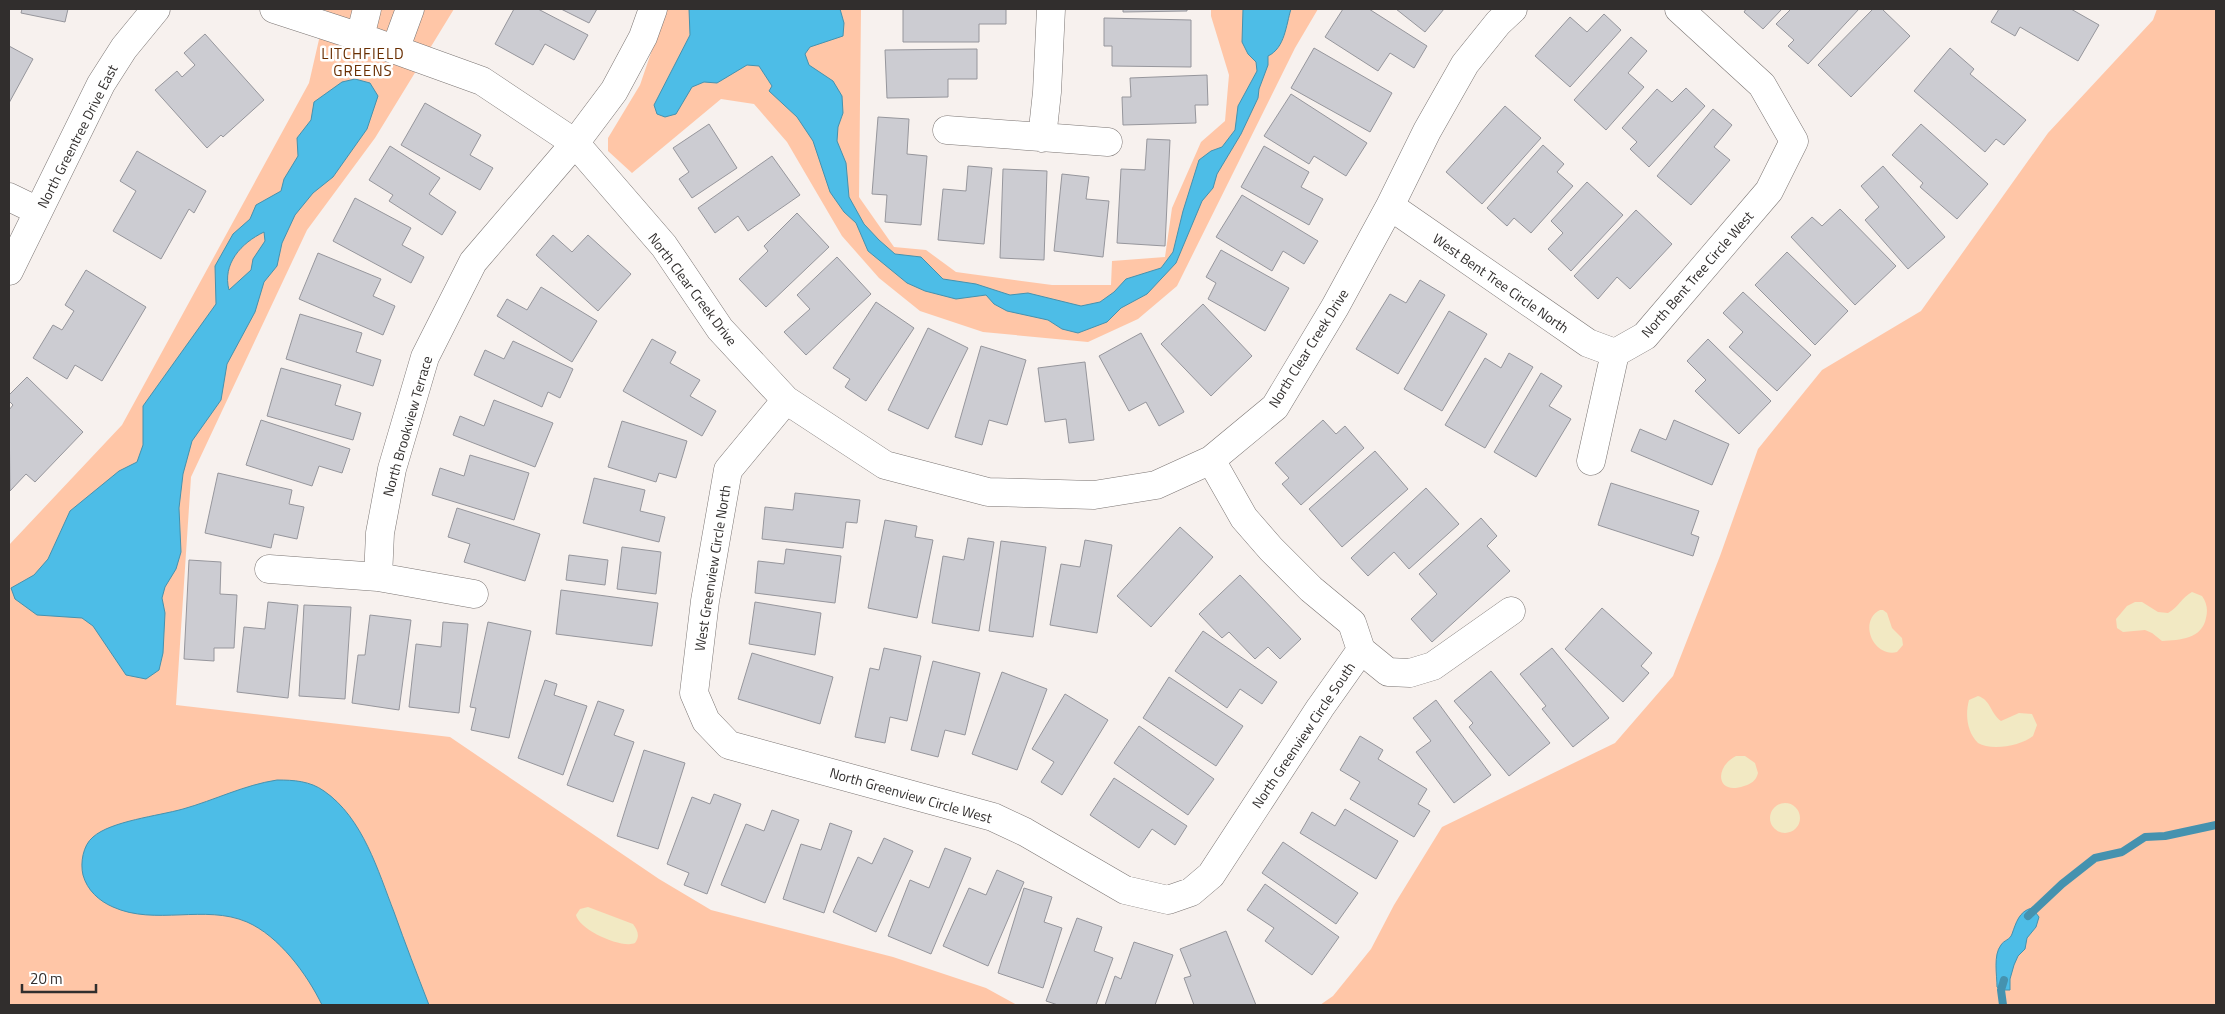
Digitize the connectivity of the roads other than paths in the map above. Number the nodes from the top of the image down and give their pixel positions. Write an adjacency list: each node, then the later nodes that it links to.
1 (156, 9): 17 (street, North Greentree Drive East)
2 (274, 9): 9 (street, North Clear Creek Drive)
3 (367, 9): 9 (street)
4 (410, 9): 10 (street)
5 (653, 9): 14 (street, North Brookview Terrace)
6 (1051, 9): 12 (street)
7 (1513, 9): 16 (street, North Clear Creek Drive)
8 (1679, 9): 19 (street, North Bent Tree Circle West)
9 (360, 36): 10 (street, North Clear Creek Drive)
10 (396, 50): 14 (street, North Clear Creek Drive)
11 (947, 130): 12 (street)
12 (1042, 138): 13 (street)
13 (1108, 142)
14 (575, 143): 20 (street, North Clear Creek Drive); 24 (street, North Brookview Terrace)
15 (9, 197): 17 (street)
16 (1390, 206): 19 (street, West Bent Tree Circle North); 21 (street, North Clear Creek Drive)
17 (38, 211): 18 (street, North Greentree Drive East)
18 (9, 271)
19 (1615, 353): 22 (street)
20 (786, 400): 21 (street, North Clear Creek Drive); 28 (street, West Greenview Circle North)
21 (1211, 460): 27 (street)
22 (1590, 461)
23 (269, 569): 24 (street)
24 (378, 576): 25 (street)
25 (474, 594)
26 (1511, 611): 27 (street, North Greenview Circle South)
27 (1360, 650): 29 (street, North Greenview Circle South)
28 (729, 745): 29 (street, North Greenview Circle West)
29 (1168, 900)

